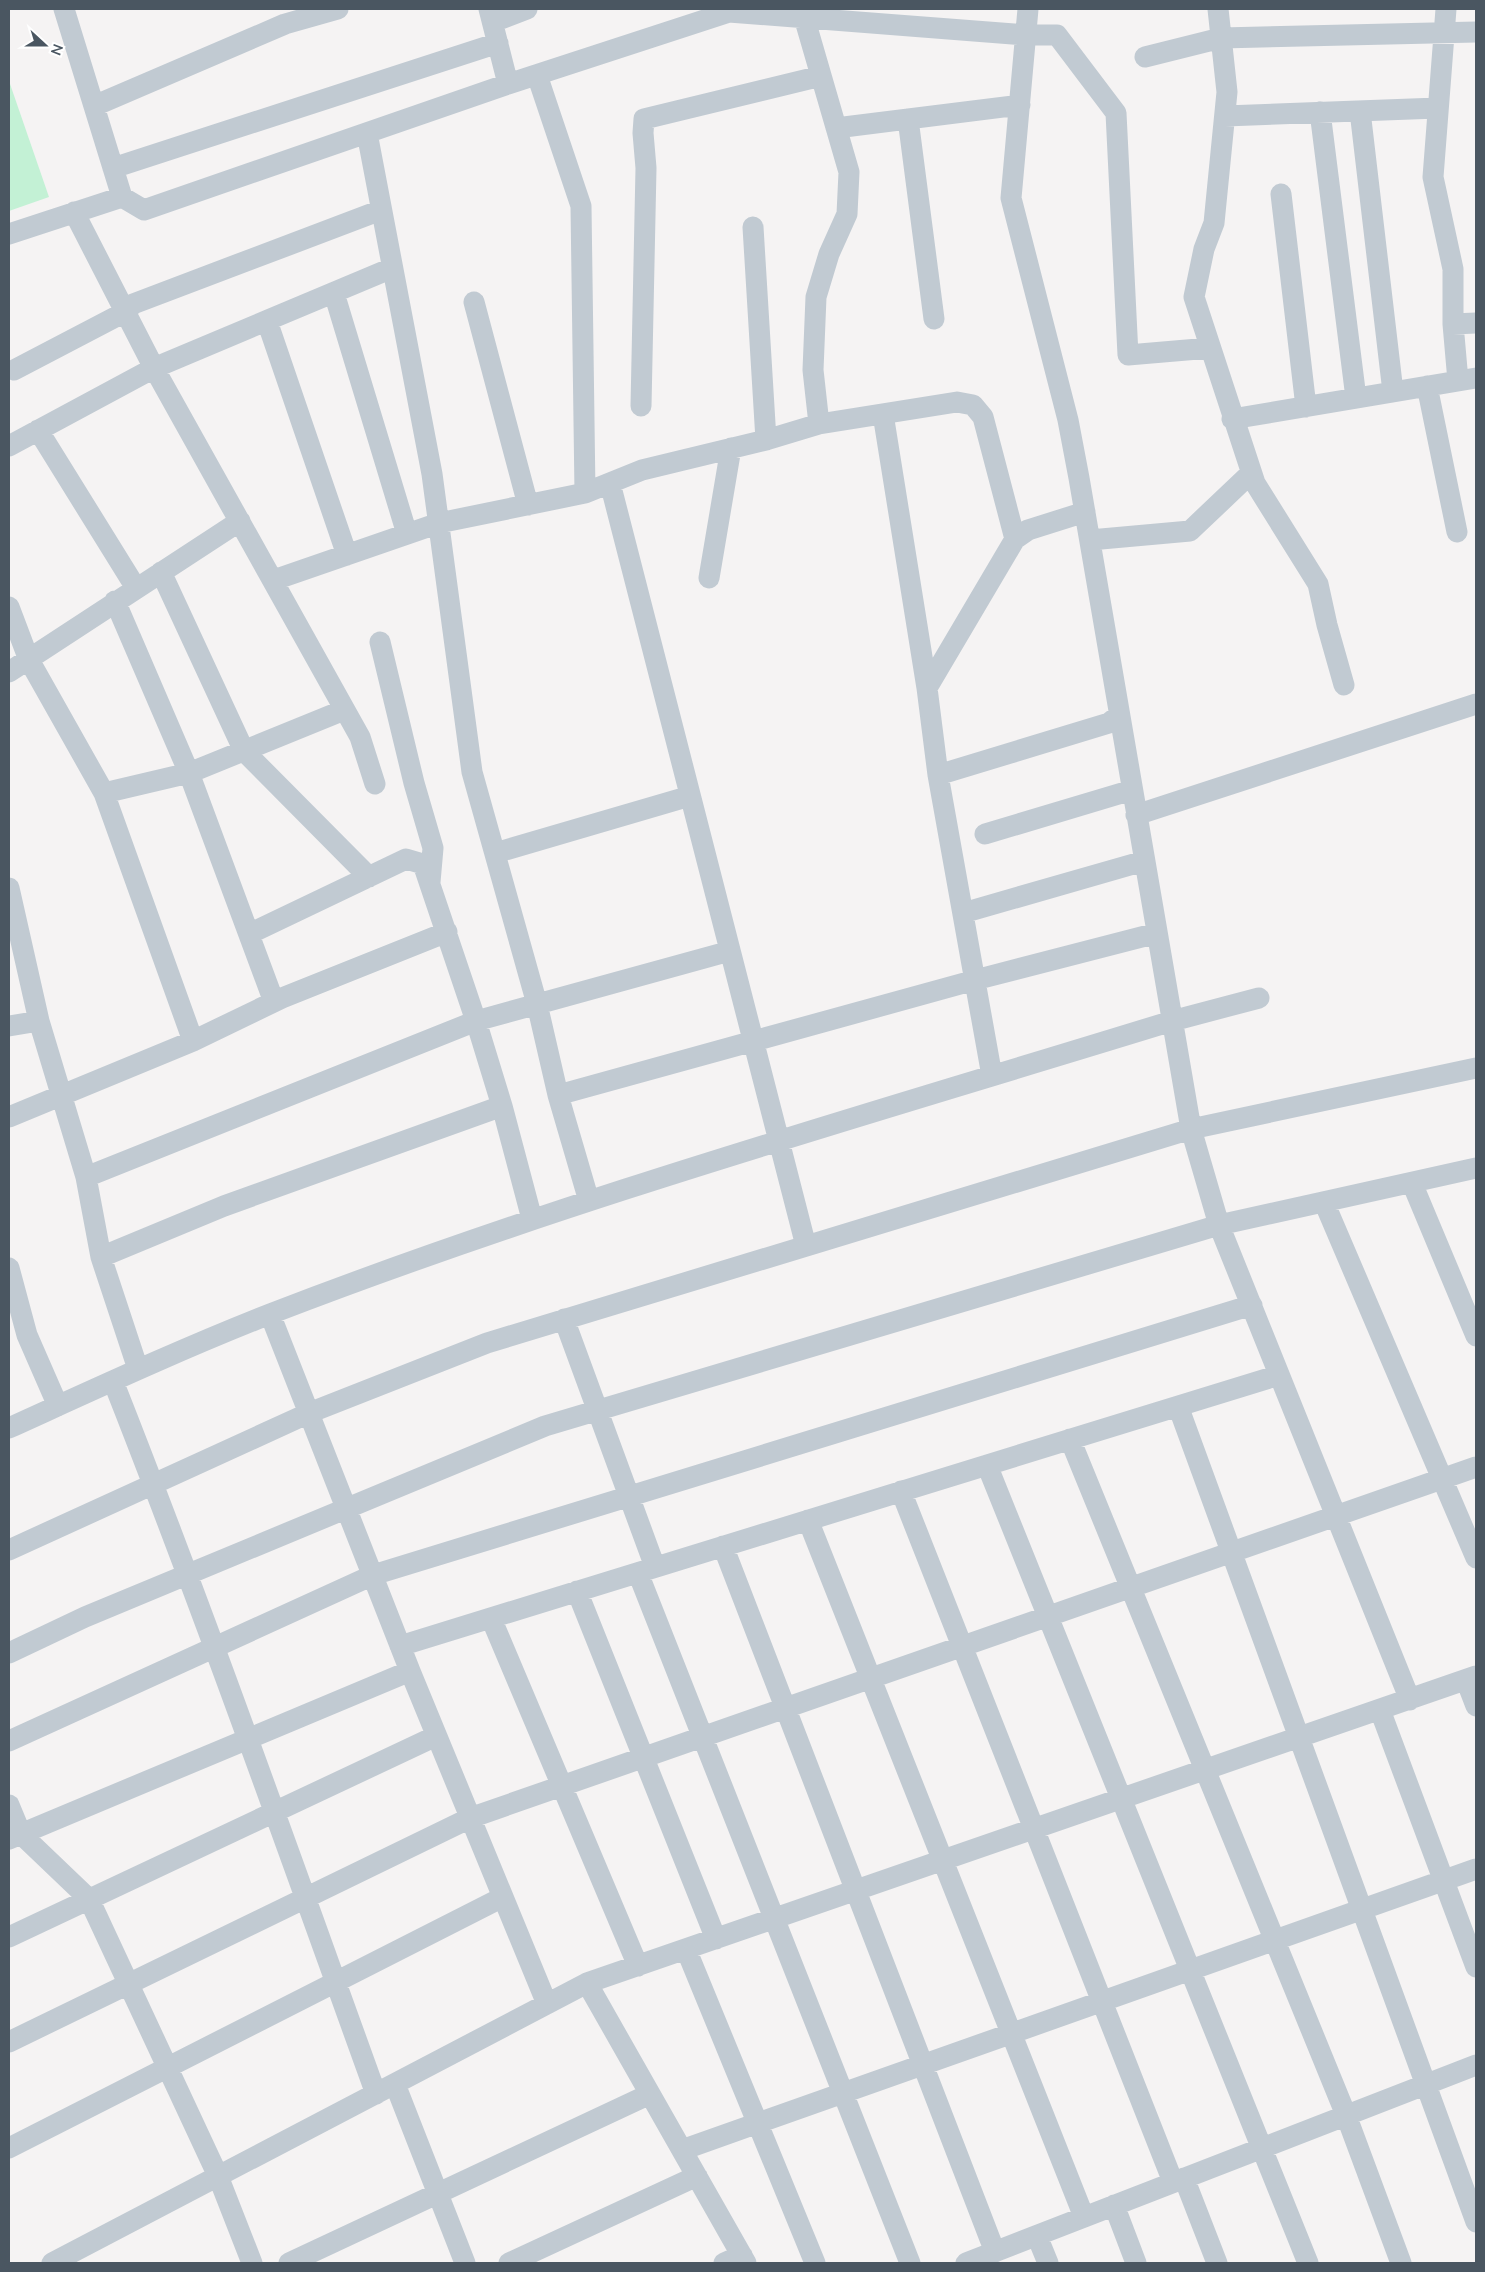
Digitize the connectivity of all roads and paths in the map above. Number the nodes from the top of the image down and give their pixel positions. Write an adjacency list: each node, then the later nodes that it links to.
1 (64, 9): 20 (street)
2 (338, 9): 20 (street)
3 (527, 9): 8 (street)
4 (1028, 9): 12 (street)
5 (1218, 9): 13 (street)
6 (1446, 9): 10 (street)
7 (729, 10): 9 (street); 16 (street)
8 (491, 15): 14 (street)
9 (804, 17): 12 (street); 17 (street)
10 (1444, 32): 11 (street); 13 (street); 21 (street)
11 (1476, 32)
12 (1026, 35): 19 (street); 43 (street)
13 (1221, 38): 15 (street); 24 (street)
14 (498, 43): 18 (street); 28 (street)
15 (1145, 57)
16 (537, 75): 18 (street); 61 (street)
17 (821, 76): 26 (street); 50 (street)
18 (508, 84): 27 (street)
19 (1020, 105): 25 (street); 63 (street)
20 (94, 106): 28 (street)
21 (1438, 108): 22 (street); 42 (street)
22 (1360, 111): 23 (street); 48 (street)
23 (1320, 112): 24 (street); 49 (street)
24 (1225, 116): 43 (street)
25 (908, 119): 26 (street); 39 (street)
26 (836, 128): 54 (street)
27 (366, 133): 30 (street); 31 (street)
28 (113, 168): 30 (street)
29 (1281, 194): 51 (street)
30 (122, 197): 32 (street)
31 (381, 210): 35 (street); 38 (street)
32 (74, 212): 34 (street); 38 (street)
33 (753, 227): 56 (street)
34 (9, 234)
35 (392, 268): 36 (street); 65 (street)
36 (334, 293): 40 (street); 67 (street)
37 (474, 302): 62 (street)
38 (125, 312): 44 (street); 45 (street)
39 (934, 319)
40 (267, 321): 44 (street); 70 (street)
41 (1476, 323): 42 (street)
42 (1453, 324): 46 (street)
43 (1210, 348): 53 (street)
44 (154, 368): 55 (street); 64 (street)
45 (14, 370)
46 (1467, 379): 47 (street)
47 (1427, 386): 48 (street); 66 (street)
48 (1393, 392): 49 (street)
49 (1356, 398): 51 (street)
50 (641, 406)
51 (1306, 407): 53 (street)
52 (883, 414): 54 (street); 68 (street); 81 (street)
53 (1232, 419): 59 (street)
54 (819, 424): 56 (street)
55 (38, 430): 57 (street); 74 (street)
56 (766, 440): 58 (street)
57 (9, 446)
58 (731, 448): 60 (street); 72 (street)
59 (1251, 473): 69 (street); 80 (street)
60 (610, 483): 61 (street); 91 (street)
61 (585, 493): 62 (street)
62 (528, 504): 65 (street)
63 (1085, 512): 68 (street); 69 (street)
64 (240, 521): 71 (street); 73 (street)
65 (439, 523): 67 (street); 94 (street)
66 (1457, 532)
67 (408, 534): 70 (street)
68 (1015, 539): 81 (street)
69 (1090, 540): 84 (street)
70 (347, 555): 73 (street)
71 (161, 572): 74 (street); 85 (street)
72 (709, 578)
73 (274, 580): 83 (street)
74 (136, 588): 75 (street)
75 (116, 601): 78 (street); 86 (street)
76 (9, 607): 78 (street)
77 (380, 642): 97 (street)
78 (29, 660): 79 (street); 90 (street)
79 (9, 672)
80 (1344, 685)
81 (927, 688): 87 (street)
82 (1476, 704): 92 (street)
83 (344, 710): 85 (street); 88 (street)
84 (1119, 715): 87 (street); 89 (street)
85 (244, 751): 86 (street); 96 (street)
86 (189, 773): 90 (street); 102 (street)
87 (938, 775): 99 (street)
88 (375, 784)
89 (1132, 790): 92 (street); 93 (street)
90 (104, 793): 112 (street)
91 (690, 796): 94 (street); 103 (street)
92 (1136, 815): 95 (street)
93 (986, 834)
94 (495, 853): 107 (street)
95 (1144, 861): 99 (street); 101 (street)
96 (369, 877): 97 (street); 102 (street)
97 (430, 884): 100 (street)
98 (9, 888): 108 (street)
99 (963, 912): 104 (street)
100 (446, 932): 106 (street); 109 (street)
101 (1157, 933): 104 (street); 110 (street)
102 (248, 934): 106 (street)
103 (730, 951): 107 (street); 113 (street)
104 (975, 980): 113 (street); 115 (street)
105 (1259, 998): 110 (street)
106 (274, 1002): 112 (street)
107 (537, 1004): 109 (street); 117 (street)
108 (39, 1021): 111 (street); 116 (street)
109 (476, 1021): 118 (street); 123 (street)
110 (1172, 1021): 115 (street); 120 (street)
111 (9, 1026)
112 (193, 1041): 116 (street)
113 (754, 1041): 117 (street); 121 (street)
114 (1476, 1068): 120 (street)
115 (992, 1076): 121 (street)
116 (60, 1095): 119 (street); 123 (street)
117 (558, 1095): 125 (street)
118 (502, 1106): 127 (street); 130 (street)
119 (9, 1117)
120 (1190, 1129): 128 (street); 129 (street)
121 (779, 1142): 125 (street); 129 (street)
122 (1476, 1168): 124 (street)
123 (86, 1177): 130 (street)
124 (1412, 1182): 126 (street); 135 (street)
125 (589, 1201): 127 (street)
126 (1324, 1202): 128 (street); 148 (street)
127 (532, 1219): 133 (street)
128 (1220, 1225): 132 (street); 142 (street)
129 (806, 1246): 134 (street)
130 (101, 1257): 137 (street)
131 (9, 1268): 136 (street)
132 (1252, 1305): 138 (street); 151 (street)
133 (270, 1314): 137 (street); 143 (street)
134 (564, 1319): 142 (street); 143 (street)
135 (1476, 1336)
136 (18, 1338): 140 (street)
137 (138, 1369): 139 (street)
138 (1279, 1375): 141 (street); 153 (street)
139 (113, 1381): 140 (street); 149 (street)
140 (58, 1406): 144 (street)
141 (1178, 1406): 145 (street); 157 (street)
142 (597, 1410): 151 (street); 152 (street)
143 (308, 1413): 149 (street); 152 (street)
144 (9, 1428)
145 (1070, 1439): 146 (street); 162 (street)
146 (987, 1465): 150 (street); 164 (street)
147 (1476, 1467): 148 (street)
148 (1442, 1479): 153 (street); 158 (street)
149 (153, 1484): 156 (street); 160 (street)
150 (901, 1491): 154 (street); 167 (street)
151 (629, 1496): 159 (street); 161 (street)
152 (346, 1508): 160 (street); 161 (street)
153 (1336, 1516): 157 (street); 173 (street)
154 (808, 1520): 155 (street); 171 (street)
155 (723, 1546): 159 (street); 175 (street)
156 (9, 1550)
157 (1231, 1553): 162 (street); 179 (street)
158 (1476, 1558)
159 (646, 1570): 163 (street); 178 (street)
160 (187, 1575): 168 (street); 169 (street)
161 (373, 1576): 166 (street); 168 (street)
162 (1131, 1588): 164 (street); 183 (street)
163 (578, 1591): 165 (street); 182 (street)
164 (1048, 1616): 167 (street); 185 (street)
165 (491, 1618): 166 (street); 184 (street)
166 (400, 1646): 170 (street)
167 (962, 1646): 171 (street); 189 (street)
168 (213, 1647): 180 (street); 181 (street)
169 (9, 1653)
170 (410, 1671): 177 (street); 180 (street)
171 (871, 1678): 175 (street); 191 (street)
172 (1471, 1678): 173 (street); 174 (street)
173 (1410, 1700): 176 (street)
174 (1476, 1706)
175 (785, 1708): 178 (street); 194 (street)
176 (1380, 1710): 179 (street); 193 (street)
177 (436, 1736): 187 (street); 188 (street)
178 (703, 1737): 182 (street); 199 (street)
179 (1299, 1738): 183 (street); 198 (street)
180 (248, 1739): 187 (street); 190 (street)
181 (9, 1741)
182 (644, 1758): 184 (street); 201 (street)
183 (1205, 1771): 185 (street); 202 (street)
184 (562, 1786): 188 (street); 204 (street)
185 (1122, 1799): 189 (street); 206 (street)
186 (9, 1805): 190 (street)
187 (274, 1812): 196 (street); 197 (street)
188 (470, 1818): 195 (street); 196 (street)
189 (1034, 1830): 191 (street); 210 (street)
190 (15, 1837): 197 (street)
191 (943, 1861): 194 (street); 212 (street)
192 (1476, 1870): 193 (street)
193 (1444, 1881): 198 (street); 205 (street)
194 (856, 1891): 199 (street); 214 (street)
195 (503, 1897): 207 (street); 211 (street)
196 (305, 1898): 207 (street); 209 (street)
197 (88, 1899): 200 (street); 209 (street)
198 (1362, 1910): 202 (street); 217 (street)
199 (775, 1919): 201 (street); 219 (street)
200 (9, 1937)
201 (716, 1939): 203 (street)
202 (1275, 1941): 206 (street); 221 (street)
203 (686, 1949): 204 (street); 222 (street)
204 (638, 1966): 208 (street)
205 (1476, 1967)
206 (1191, 1970): 210 (street); 223 (street)
207 (336, 1982): 216 (street); 218 (street)
208 (587, 1983): 211 (street); 220 (street)
209 (128, 1984): 213 (street); 216 (street)
210 (1102, 2002): 212 (street); 228 (street)
211 (547, 2004): 218 (street)
212 (1011, 2034): 214 (street); 231 (street)
213 (9, 2042)
214 (923, 2065): 219 (street); 234 (street)
215 (1476, 2065): 217 (street)
216 (167, 2068): 224 (street); 226 (street)
217 (1425, 2084): 221 (street); 232 (street)
218 (385, 2089): 226 (street); 229 (street)
219 (843, 2093): 222 (street); 242 (street)
220 (650, 2094): 225 (street); 229 (street)
221 (1346, 2115): 223 (street); 248 (street)
222 (758, 2124): 225 (street); 241 (street)
223 (1262, 2146): 228 (street); 247 (street)
224 (9, 2148)
225 (682, 2150): 227 (street)
226 (218, 2176): 236 (street); 237 (street)
227 (697, 2176): 235 (street); 240 (street)
228 (1178, 2180): 230 (street); 246 (street)
229 (438, 2193): 238 (street); 239 (street)
230 (1114, 2205): 231 (street); 245 (street)
231 (1084, 2217): 233 (street)
232 (1476, 2222)
233 (1037, 2236): 234 (street); 244 (street)
234 (995, 2252): 243 (street)
235 (737, 2260)
236 (52, 2263)
237 (252, 2263)
238 (289, 2263)
239 (466, 2263)
240 (510, 2263)
241 (815, 2263)
242 (910, 2263)
243 (966, 2263)
244 (1048, 2263)
245 (1136, 2263)
246 (1217, 2263)
247 (1308, 2263)
248 (1402, 2263)

